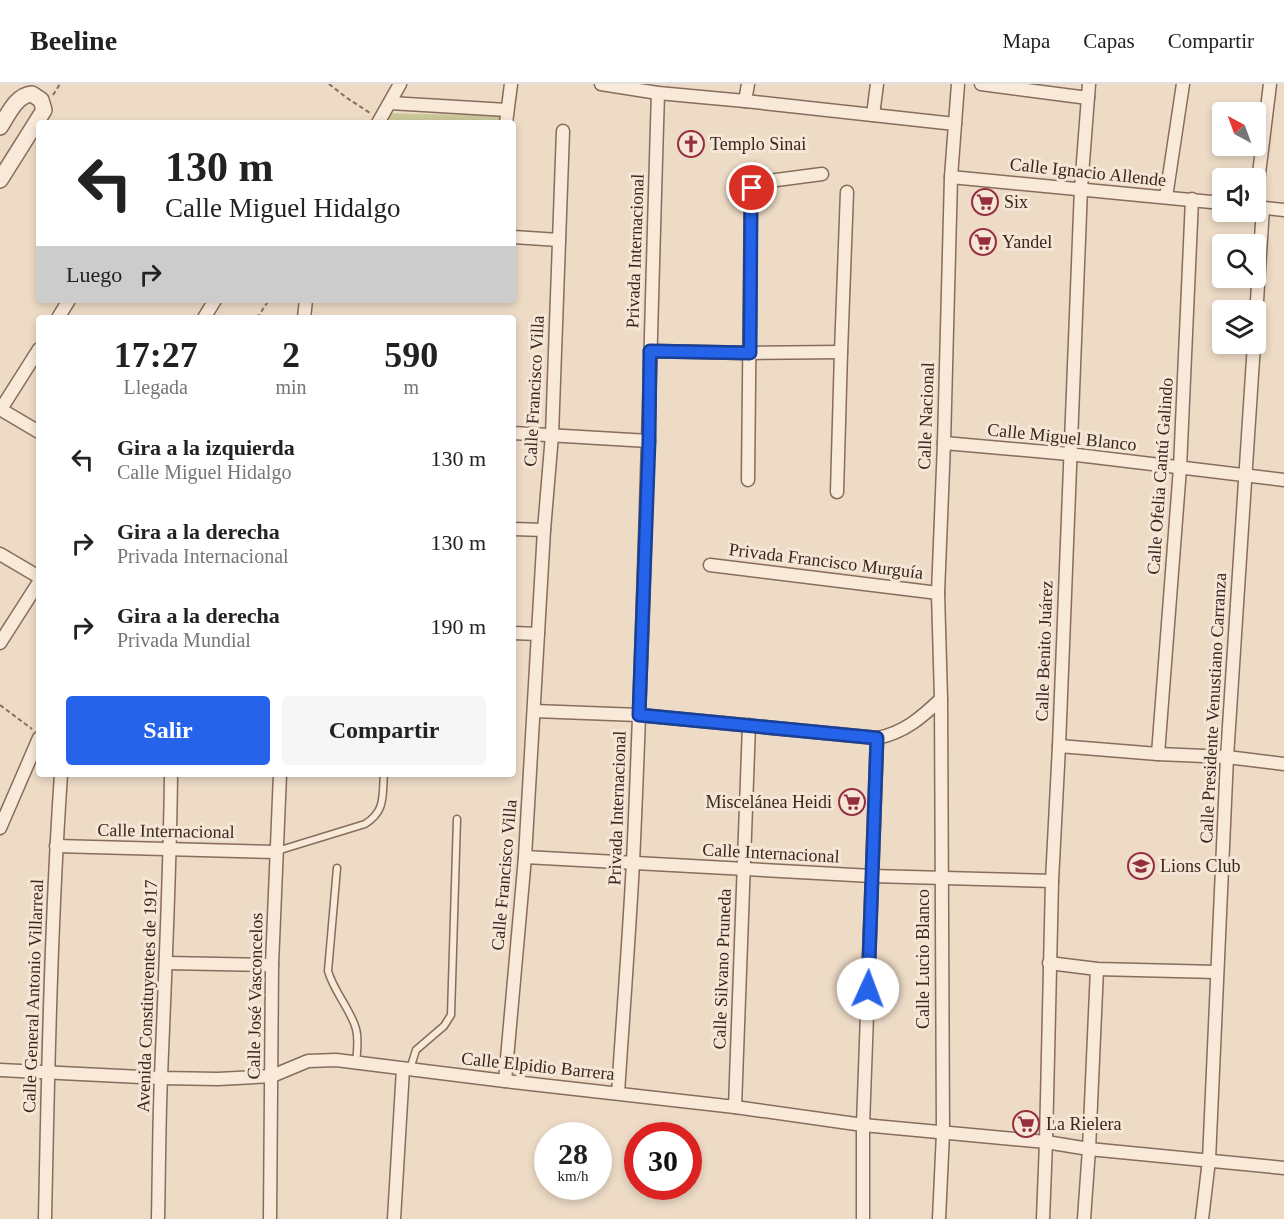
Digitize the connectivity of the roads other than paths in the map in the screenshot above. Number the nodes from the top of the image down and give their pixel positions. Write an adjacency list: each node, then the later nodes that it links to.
1 (400, 84): 15 (street)
2 (511, 84): 17 (street)
3 (601, 84): 12 (street)
4 (748, 84): 14 (street)
5 (877, 84): 16 (street)
6 (958, 84): 21 (street, Calle Nacional)
7 (981, 84): 13 (street)
8 (1089, 84): 13 (street, Calle Benito Juárez)
9 (1183, 84): 30 (street)
10 (1270, 84): 24 (street)
11 (673, 89): 12 (street); 14 (street)
12 (658, 93): 39 (street, Privada Internacional)
13 (1088, 98): 28 (street, Calle Benito Juárez)
14 (746, 101): 16 (street)
15 (390, 103): 17 (street); 19 (street)
16 (873, 115): 21 (street)
17 (507, 117)
18 (38, 120): 22 (street)
19 (380, 120)
20 (36, 123): 27 (street)
21 (955, 124): 26 (street, Calle Nacional)
22 (0, 128)
23 (563, 131): 37 (street, Calle Francisco Villa)
24 (1262, 168)
25 (822, 174): 41 (street)
26 (951, 177): 28 (street, Calle Ignacio Allende); 49 (street, Calle Nacional)
27 (0, 180)
28 (1081, 188): 30 (street, Calle Ignacio Allende); 50 (street, Calle Benito Juárez)
29 (848, 192): 40 (street)
30 (1166, 198): 31 (street, Calle Ignacio Allende)
31 (1192, 199): 32 (street, Calle Ignacio Allende); 51 (street, Calle Ofelia Cantú Galindo)
32 (1212, 202)
33 (1266, 206): 34 (street)
34 (1284, 210)
35 (1258, 222): 38 (street)
36 (516, 237): 37 (street)
37 (559, 240): 47 (street, Calle Francisco Villa)
38 (1256, 300)
39 (650, 351): 41 (street); 48 (street, Privada Internacional)
40 (841, 352): 41 (street); 55 (street)
41 (750, 353): 53 (street)
42 (36, 354): 44 (street)
43 (1253, 354): 52 (street, Calle Presidente Venustiano Carranza)
44 (1, 409): 45 (street)
45 (36, 430)
46 (516, 433): 47 (street)
47 (552, 435): 48 (street); 57 (street, Calle Francisco Villa)
48 (649, 441): 68 (street, Privada Internacional)
49 (944, 443): 50 (street, Calle Miguel Blanco); 62 (street, Calle Nacional)
50 (1069, 454): 51 (street, Calle Miguel Blanco); 72 (street, Calle Benito Juárez)
51 (1180, 468): 52 (street, Calle Miguel Blanco); 73 (street, Calle Ofelia Cantú Galindo)
52 (1245, 476): 54 (street, Calle Miguel Blanco); 74 (street, Calle Presidente Venustiano Carranza)
53 (748, 480)
54 (1284, 480)
55 (837, 492)
56 (516, 529): 57 (street)
57 (544, 530): 64 (street, Calle Francisco Villa)
58 (0, 554): 60 (street)
59 (710, 565): 62 (street, Privada Francisco Murguía)
60 (36, 575)
61 (36, 587): 65 (street)
62 (938, 594): 66 (street, Calle Nacional)
63 (516, 633): 64 (street)
64 (538, 634): 67 (street, Calle Francisco Villa)
65 (0, 643)
66 (941, 699): 70 (street); 90 (street, Calle Lucio Blanco)
67 (534, 711): 68 (street); 85 (street, Calle Francisco Villa)
68 (639, 715): 69 (street); 86 (street, Privada Internacional)
69 (749, 725): 70 (street); 88 (street, Calle Silvano Pruneda)
70 (877, 738): 89 (street)
71 (36, 743): 81 (street)
72 (1059, 747): 73 (street); 91 (street, Calle Benito Juárez)
73 (1158, 754): 74 (street)
74 (1227, 757): 75 (street); 96 (street, Calle Presidente Venustiano Carranza)
75 (1284, 764)
76 (61, 777): 82 (street, Calle General Antonio Villarreal)
77 (171, 777): 83 (street, Avenida Constituyentes de 1917)
78 (280, 777): 84 (street, Calle José Vasconcelos)
79 (384, 777): 84 (lane)
80 (457, 819): 99 (lane)
81 (0, 828)
82 (56, 846): 83 (street, Calle Internacional); 100 (street, Calle General Antonio Villarreal)
83 (171, 849): 84 (street, Calle Internacional); 92 (street, Avenida Constituyentes de 1917)
84 (276, 852): 94 (street, Calle José Vasconcelos)
85 (525, 857): 86 (street, Calle Internacional); 103 (street, Calle Francisco Villa)
86 (633, 864): 88 (street, Calle Internacional); 104 (street, Privada Internacional)
87 (337, 867): 97 (lane)
88 (744, 869): 89 (street, Calle Internacional); 105 (street, Calle Silvano Pruneda)
89 (872, 876): 90 (street, Calle Internacional); 106 (street)
90 (941, 878): 91 (street, Calle Internacional); 107 (street, Calle Lucio Blanco)
91 (1052, 881): 93 (street, Calle Benito Juárez)
92 (167, 963): 94 (street); 102 (street, Avenida Constituyentes de 1917)
93 (1049, 963): 95 (street); 108 (street, Calle Benito Juárez)
94 (272, 965): 101 (street, Calle José Vasconcelos)
95 (1097, 969): 96 (street); 109 (street)
96 (1217, 972): 110 (street, Calle Presidente Venustiano Carranza)
97 (356, 1063): 99 (street, Calle Elpidio Barrera); 101 (street, Calle Elpidio Barrera)
98 (0, 1070): 100 (street, Calle Elpidio Barrera)
99 (406, 1070): 103 (street, Calle Elpidio Barrera); 115 (street)
100 (48, 1072): 102 (street, Calle Elpidio Barrera); 112 (street, Calle General Antonio Villarreal)
101 (272, 1076): 102 (street, Calle Elpidio Barrera); 114 (street, Calle José Vasconcelos)
102 (161, 1078): 113 (street, Avenida Constituyentes de 1917)
103 (505, 1081): 104 (street, Calle Elpidio Barrera)
104 (618, 1093): 105 (street, Calle Elpidio Barrera)
105 (735, 1107): 106 (street, Calle Elpidio Barrera)
106 (863, 1125): 107 (street, Calle Elpidio Barrera); 116 (street)
107 (943, 1133): 108 (street, Calle Elpidio Barrera); 117 (street, Calle Lucio Blanco)
108 (1046, 1142): 109 (street, Calle Elpidio Barrera); 118 (street, Calle Benito Juárez)
109 (1089, 1149): 110 (street); 119 (street)
110 (1209, 1160): 111 (street); 120 (street, Calle Presidente Venustiano Carranza)
111 (1284, 1168)
112 (45, 1219)
113 (158, 1219)
114 (270, 1219)
115 (394, 1219)
116 (863, 1219)
117 (939, 1219)
118 (1043, 1219)
119 (1084, 1219)
120 (1202, 1219)

